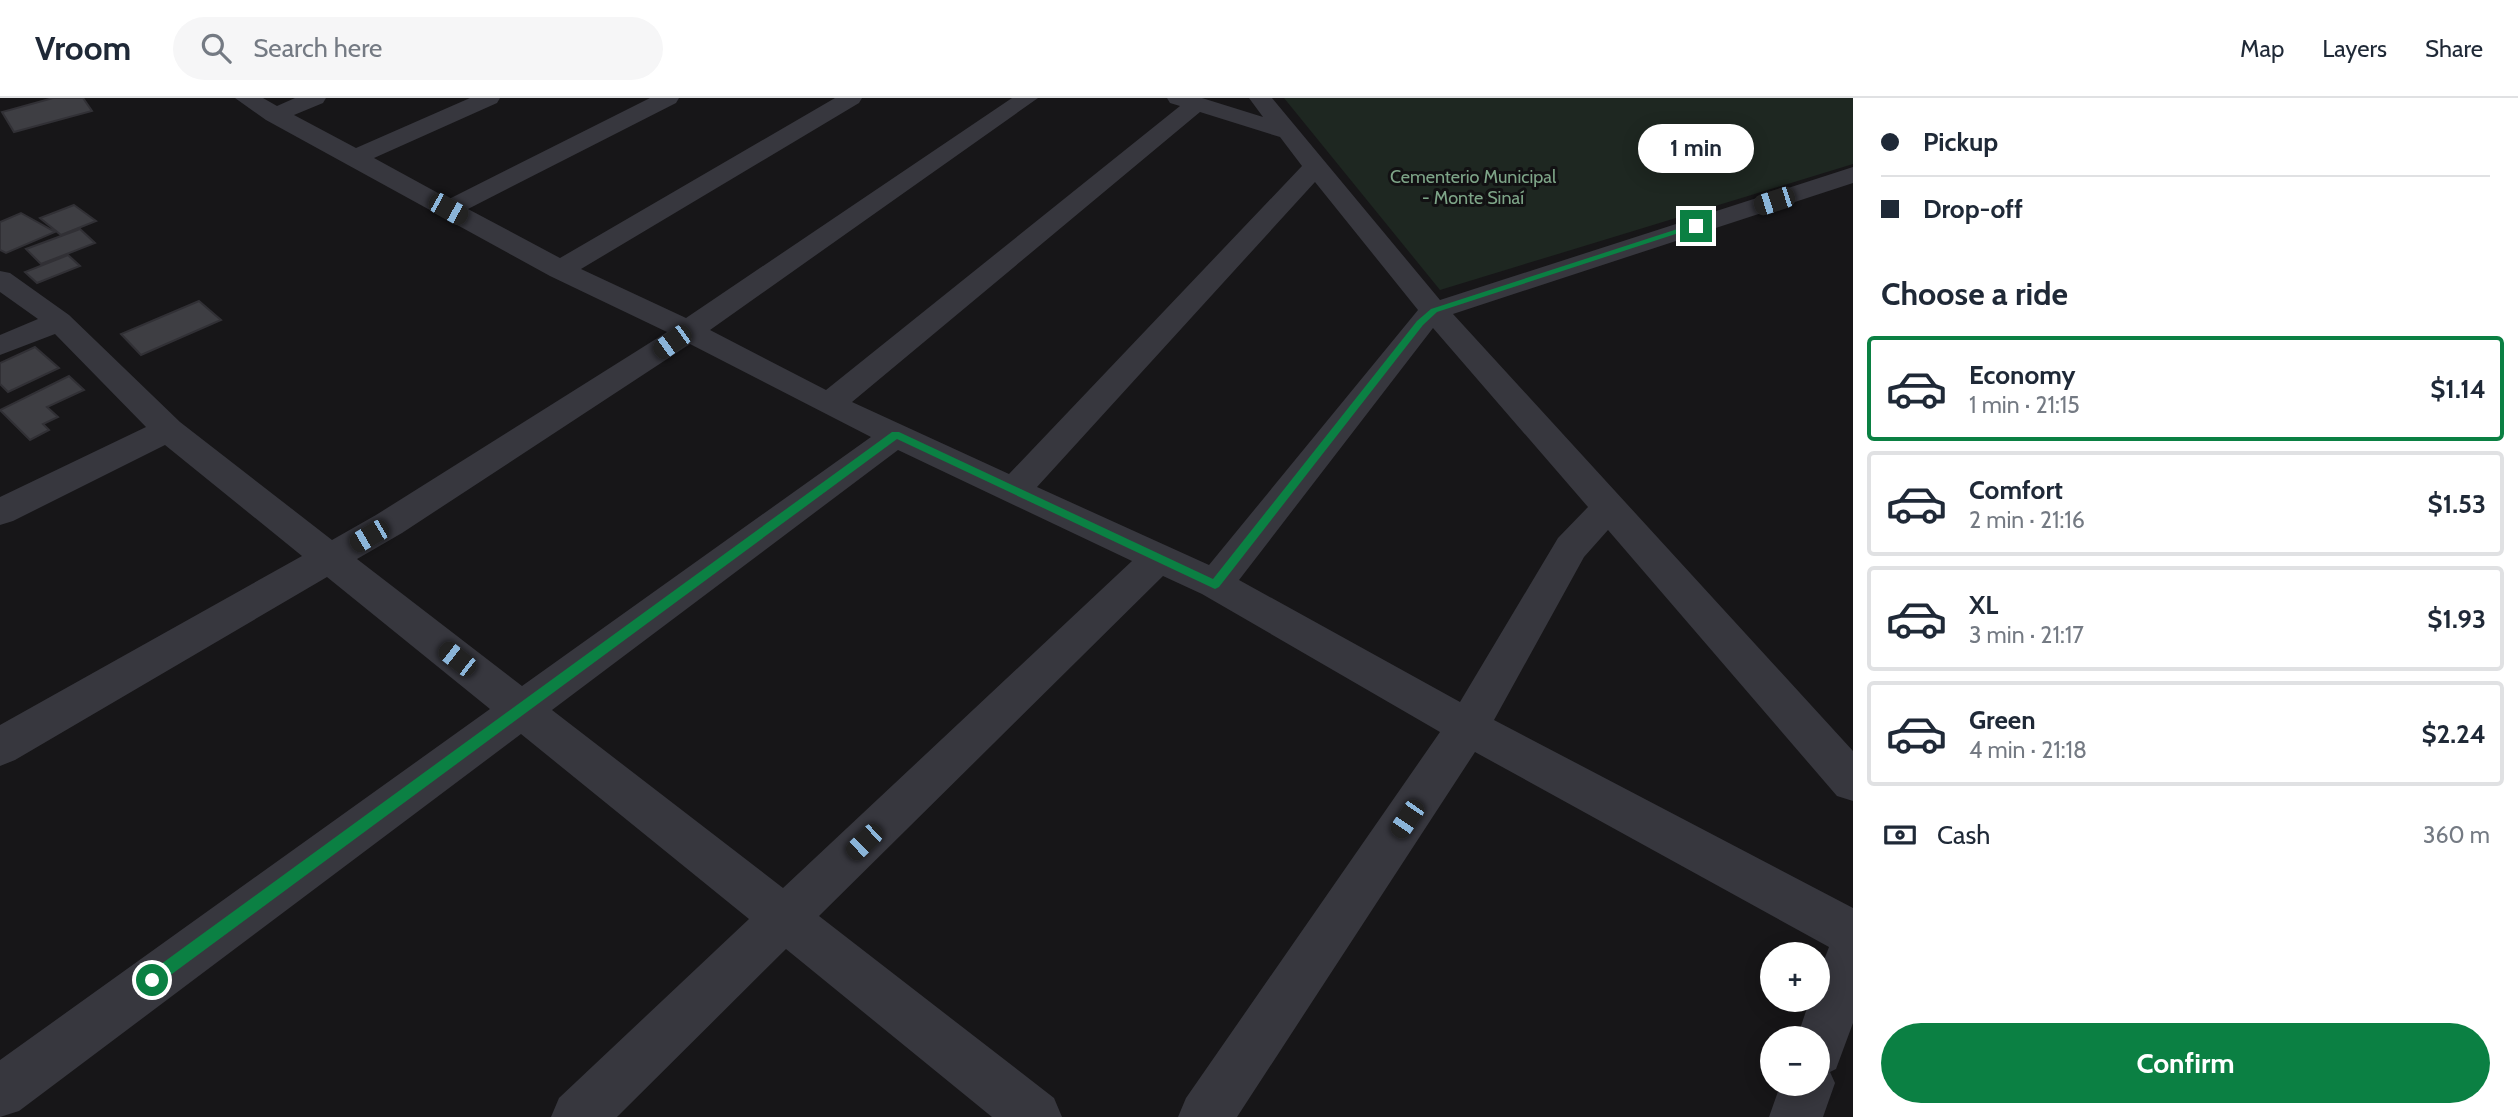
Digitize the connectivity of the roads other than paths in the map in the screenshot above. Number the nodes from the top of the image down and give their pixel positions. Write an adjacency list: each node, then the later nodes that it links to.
1 (246, 98): 9 (street)
2 (315, 98): 9 (street)
3 (489, 98): 11 (street)
4 (668, 98): 14 (street)
5 (851, 98): 15 (street)
6 (1027, 98): 19 (street)
7 (1260, 98): 10 (street)
8 (1187, 101): 10 (street); 21 (street)
9 (274, 115): 11 (street)
10 (1287, 132): 12 (street)
11 (354, 158): 14 (street)
12 (1315, 167): 17 (street); 24 (street)
13 (1853, 176): 17 (street)
14 (448, 209): 15 (street)
15 (560, 270): 19 (street)
16 (0, 278): 18 (street)
17 (1434, 311): 26 (street); 29 (street)
18 (59, 321): 20 (street); 22 (street)
19 (687, 330): 21 (street); 27 (street)
20 (0, 346)
21 (829, 404): 23 (street)
22 (168, 430): 25 (street); 27 (street)
23 (896, 435): 24 (street); 30 (street)
24 (1014, 490): 28 (street)
25 (0, 512)
26 (1615, 512): 31 (street); 33 (street)
27 (329, 558): 30 (street); 32 (street)
28 (1158, 558): 29 (street); 34 (street)
29 (1215, 584): 31 (street)
30 (520, 709): 34 (street); 38 (street)
31 (1468, 727): 35 (street); 42 (street)
32 (0, 747)
33 (1853, 782)
34 (785, 917): 40 (street); 41 (street)
35 (1853, 934)
36 (1853, 947): 37 (street)
37 (1826, 1026)
38 (0, 1092)
39 (1803, 1096): 43 (street)
40 (578, 1117)
41 (1035, 1117)
42 (1205, 1117)
43 (1796, 1117)

